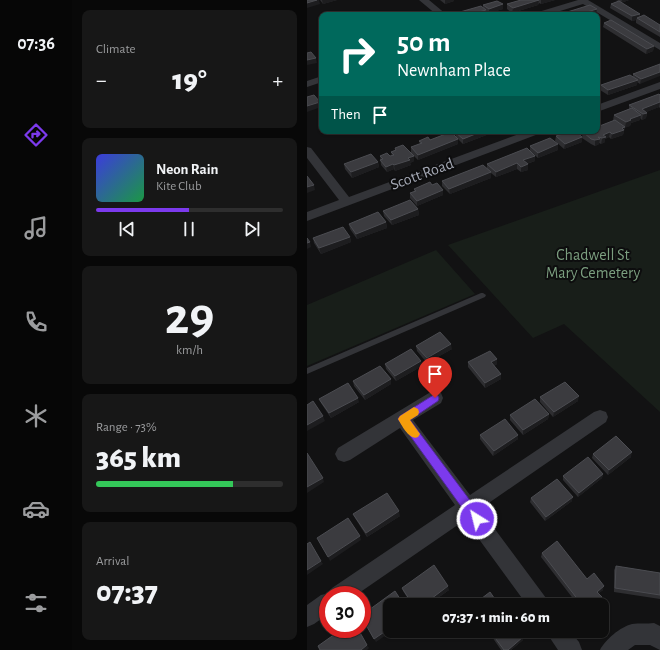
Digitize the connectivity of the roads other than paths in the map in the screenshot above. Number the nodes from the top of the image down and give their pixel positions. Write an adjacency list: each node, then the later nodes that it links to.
1 (423, 0): 3 (street)
2 (583, 1): 4 (street); 5 (street)
3 (439, 12)
4 (548, 12)
5 (660, 47)
6 (319, 80): 7 (street)
7 (307, 84)
8 (660, 85): 9 (street)
9 (600, 108)
10 (529, 134): 12 (street, Scott Road)
11 (307, 150): 12 (street)
12 (347, 202): 13 (street, Scott Road)
13 (307, 217)
14 (483, 295): 15 (lane)
15 (307, 372)
16 (435, 398): 18 (street)
17 (601, 417): 20 (street)
18 (403, 419): 19 (street); 20 (street)
19 (344, 454)
20 (468, 507): 21 (street); 22 (street)
21 (352, 586)
22 (534, 598)
23 (319, 608): 24 (street)
24 (307, 617)
25 (562, 638): 27 (street)
26 (660, 639): 28 (street)
27 (571, 650)
28 (611, 650)

